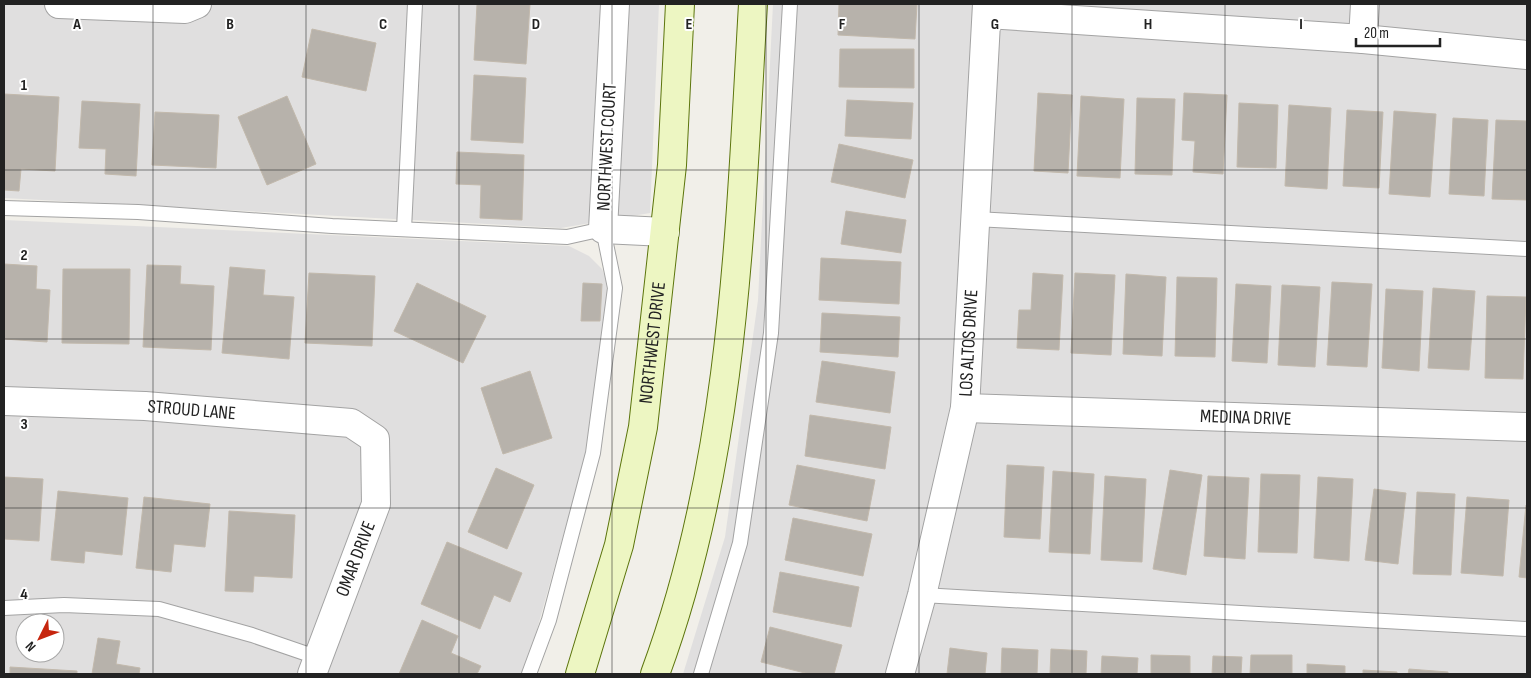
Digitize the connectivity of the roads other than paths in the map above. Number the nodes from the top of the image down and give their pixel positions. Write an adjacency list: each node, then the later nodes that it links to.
1 (59, 4): 8 (street)
2 (415, 4): 15 (lane)
3 (615, 4): 14 (street, NORTHWEST COURT)
4 (680, 4): 16 (main road, NORTHWEST DRIVE)
5 (753, 4): 28 (main road)
6 (790, 4): 29 (lane)
7 (1365, 4): 10 (street)
8 (191, 6)
9 (987, 9): 10 (street); 13 (street, LOS ALTOS DRIVE)
10 (1362, 39): 11 (street)
11 (1527, 54)
12 (4, 208): 15 (lane)
13 (975, 219): 17 (lane); 19 (street, LOS ALTOS DRIVE)
14 (603, 228): 15 (lane); 16 (street, NORTHWEST COURT); 26 (lane)
15 (404, 230)
16 (665, 232): 27 (main road, NORTHWEST DRIVE)
17 (1527, 248)
18 (4, 401): 21 (street, STROUD LANE)
19 (965, 408): 20 (street, MEDINA DRIVE); 22 (street, LOS ALTOS DRIVE)
20 (1527, 427)
21 (375, 439): 25 (street, OMAR DRIVE)
22 (922, 595): 24 (lane); 30 (street, LOS ALTOS DRIVE)
23 (4, 608): 25 (lane)
24 (1527, 629)
25 (316, 666)
26 (529, 674)
27 (580, 674)
28 (655, 674)
29 (700, 674)
30 (900, 674)

